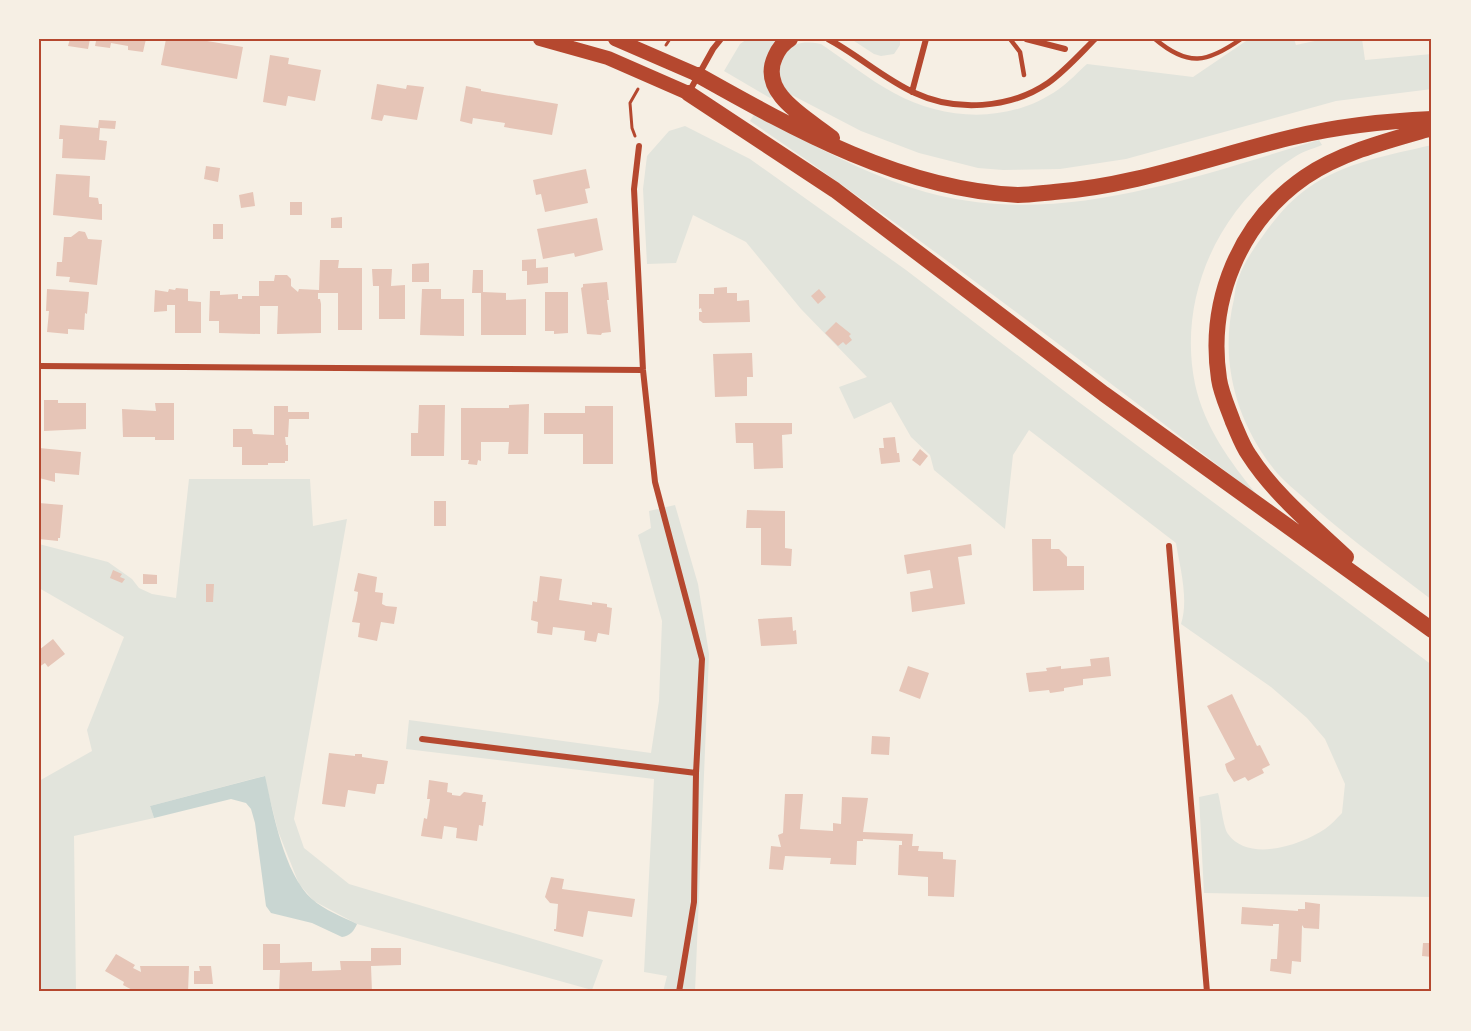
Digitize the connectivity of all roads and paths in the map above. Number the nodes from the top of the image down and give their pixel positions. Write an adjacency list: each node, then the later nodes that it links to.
1 (540, 39): 16 (main road)
2 (615, 39): 13 (main road)
3 (721, 39): 13 (street)
4 (790, 39): 20 (highway)
5 (828, 39): 15 (street)
6 (926, 39): 15 (street)
7 (1010, 39): 14 (lane)
8 (1026, 39): 12 (street)
9 (1095, 39): 15 (street)
10 (1155, 39): 11 (lane)
11 (1241, 39)
12 (1065, 49)
13 (698, 75): 16 (street); 20 (highway)
14 (1024, 75)
15 (912, 92)
16 (688, 93): 24 (highway)
17 (1432, 119): 20 (highway)
18 (1432, 128): 24 (highway)
19 (639, 146): 22 (street)
20 (843, 149)
21 (39, 366): 22 (street)
22 (644, 370): 27 (street)
23 (1169, 546): 29 (street)
24 (1392, 600): 25 (highway)
25 (1432, 630)
26 (422, 739): 27 (street)
27 (696, 773): 28 (street)
28 (679, 992)
29 (1207, 992)

